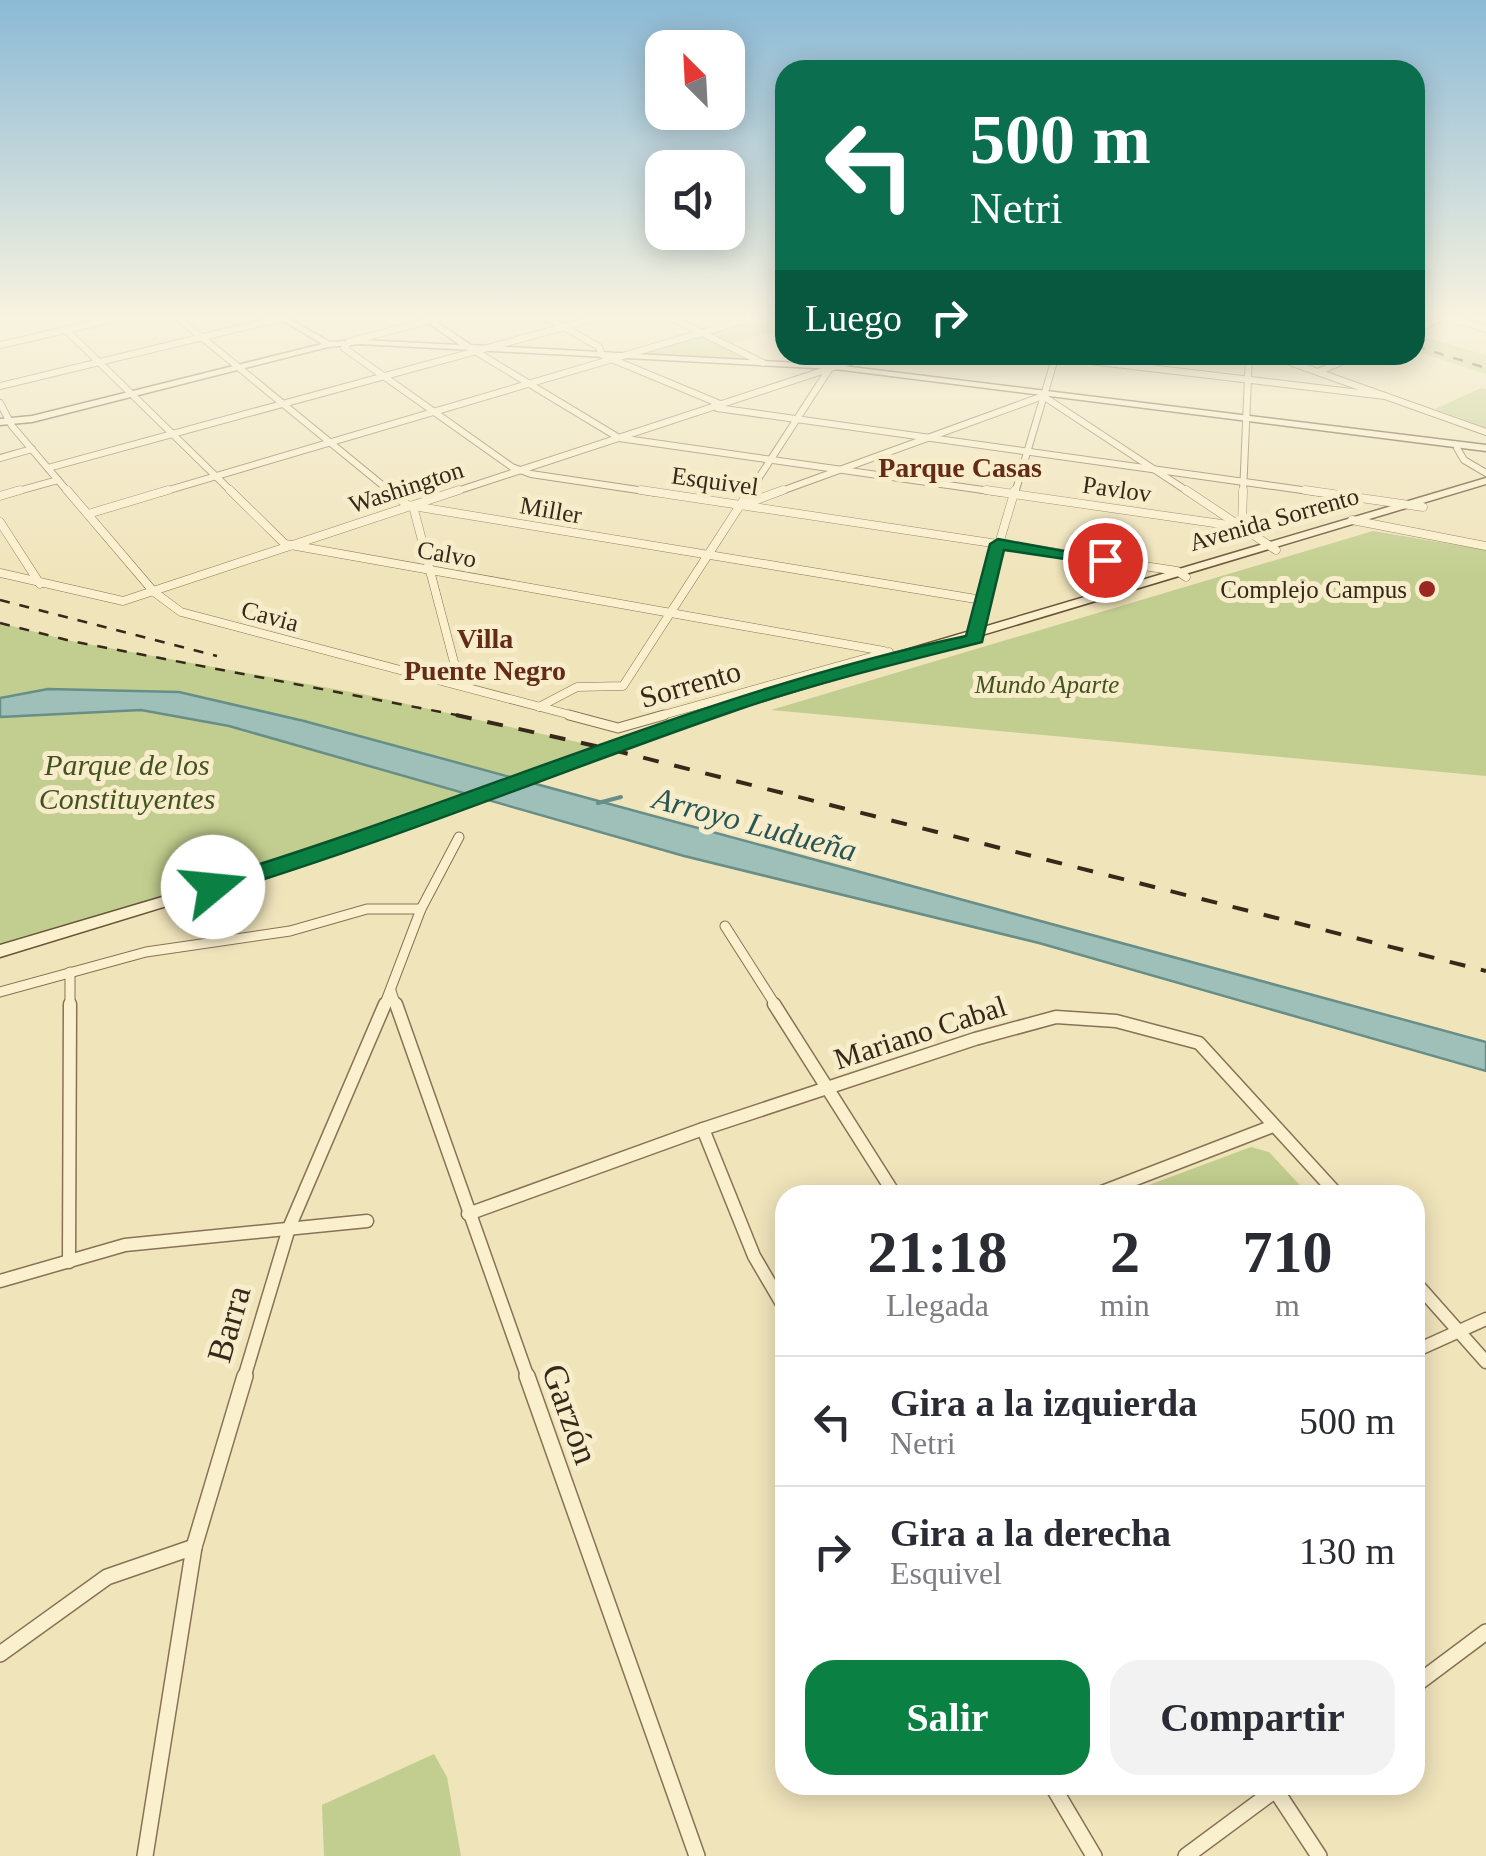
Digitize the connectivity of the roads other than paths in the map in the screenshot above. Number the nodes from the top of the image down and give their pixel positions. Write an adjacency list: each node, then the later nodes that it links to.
1 (88, 404): 19 (main road)
2 (141, 404): 21 (street, Calvo)
3 (283, 404): 21 (street); 24 (street, Miller)
4 (424, 404): 16 (street, Esquivel)
5 (464, 404): 16 (street)
6 (563, 404): 23 (street, Pavlov)
7 (720, 404): 15 (street, Washington)
8 (808, 404): 17 (street)
9 (1018, 404): 22 (street)
10 (1040, 404): 28 (street)
11 (1057, 404): 32 (street)
12 (1121, 404): 18 (main road)
13 (1246, 404): 18 (street)
14 (1406, 404): 20 (street)
15 (711, 407): 17 (street); 23 (street, Washington)
16 (436, 412): 24 (street); 33 (street, Esquivel)
17 (798, 419): 22 (street); 30 (street)
18 (1246, 419): 25 (main road); 27 (main road); 37 (street)
19 (5, 422): 26 (street, Cavia)
20 (1486, 432)
21 (172, 434): 31 (street); 35 (street, Calvo)
22 (929, 437): 28 (street); 34 (street)
23 (620, 438): 30 (street, Pavlov); 33 (street, Washington)
24 (330, 443): 35 (street); 42 (street, Miller)
25 (1457, 448): 27 (main road); 38 (street)
26 (32, 449): 29 (street); 31 (street, Cavia)
27 (1486, 450)
28 (1026, 451): 32 (street); 39 (street)
29 (0, 458)
30 (773, 460): 34 (street, Pavlov); 43 (street)
31 (48, 468): 36 (street, Cavia)
32 (1151, 468): 37 (street); 47 (street)
33 (521, 470): 42 (street, Washington); 43 (street, Esquivel)
34 (836, 470): 39 (street, Pavlov); 43 (street)
35 (215, 477): 44 (street); 49 (street, Calvo)
36 (58, 480): 40 (street); 44 (street, Cavia)
37 (1246, 481): 41 (street); 47 (street)
38 (1486, 481): 41 (main road, Avenida Sorrento)
39 (1015, 494): 47 (street, Pavlov); 48 (street)
40 (0, 496)
41 (1418, 504): 46 (main road, Avenida Sorrento)
42 (413, 506): 49 (street, Washington); 52 (street, Miller); 53 (street)
43 (742, 506): 48 (street, Esquivel); 52 (street)
44 (88, 514): 57 (street, Cavia)
45 (0, 522): 56 (street)
46 (1357, 522): 50 (street); 51 (main road, Avenida Sorrento)
47 (1242, 527): 51 (street)
48 (998, 544): 55 (street, Esquivel); 58 (street)
49 (293, 546): 53 (street, Calvo); 57 (street, Washington)
50 (1486, 546)
51 (1272, 547): 55 (main road, Avenida Sorrento)
52 (708, 557): 58 (street, Miller); 59 (street)
53 (426, 571): 59 (street, Calvo); 62 (street)
54 (0, 574): 56 (street)
55 (1182, 574): 60 (main road, Avenida Sorrento)
56 (40, 584): 57 (street, Washington)
57 (154, 592): 62 (street, Cavia)
58 (982, 600): 60 (street)
59 (672, 615): 61 (street, Calvo); 63 (street)
60 (975, 635): 61 (main road, Avenida Sorrento)
61 (896, 653): 64 (street, Sorrento); 68 (main road, Avenida Sorrento)
62 (460, 686): 63 (street, Cavia)
63 (539, 707): 64 (street, Cavia)
64 (618, 728)
65 (459, 837): 66 (street, Barra)
66 (421, 909): 69 (street); 70 (street, Barra)
67 (725, 926): 72 (street)
68 (0, 951)
69 (70, 972): 71 (street); 81 (street)
70 (392, 991): 78 (street, Garzón); 80 (street, Barra)
71 (0, 992)
72 (830, 1088): 73 (street, Mariano Cabal); 74 (street, Mariano Cabal); 75 (street)
73 (1273, 1126): 76 (street); 77 (street, Mariano Cabal)
74 (703, 1129): 78 (street, Mariano Cabal); 83 (street)
75 (889, 1185)
76 (1120, 1185)
77 (1329, 1185)
78 (468, 1214): 97 (street, Garzón)
79 (367, 1221): 80 (street)
80 (288, 1228): 81 (street); 89 (street, Barra)
81 (69, 1262): 82 (street)
82 (0, 1281)
83 (775, 1293)
84 (1425, 1294): 86 (street)
85 (1486, 1320): 86 (street)
86 (1456, 1330): 87 (street); 88 (street)
87 (1425, 1345)
88 (1486, 1362)
89 (194, 1548): 91 (street); 96 (street, Barra)
90 (1486, 1632): 92 (street)
91 (0, 1654)
92 (1425, 1678)
93 (1058, 1795): 98 (street)
94 (1266, 1795): 99 (street)
95 (1282, 1795): 100 (street)
96 (145, 1856)
97 (697, 1856)
98 (1094, 1856)
99 (1186, 1856)
100 (1318, 1856)

